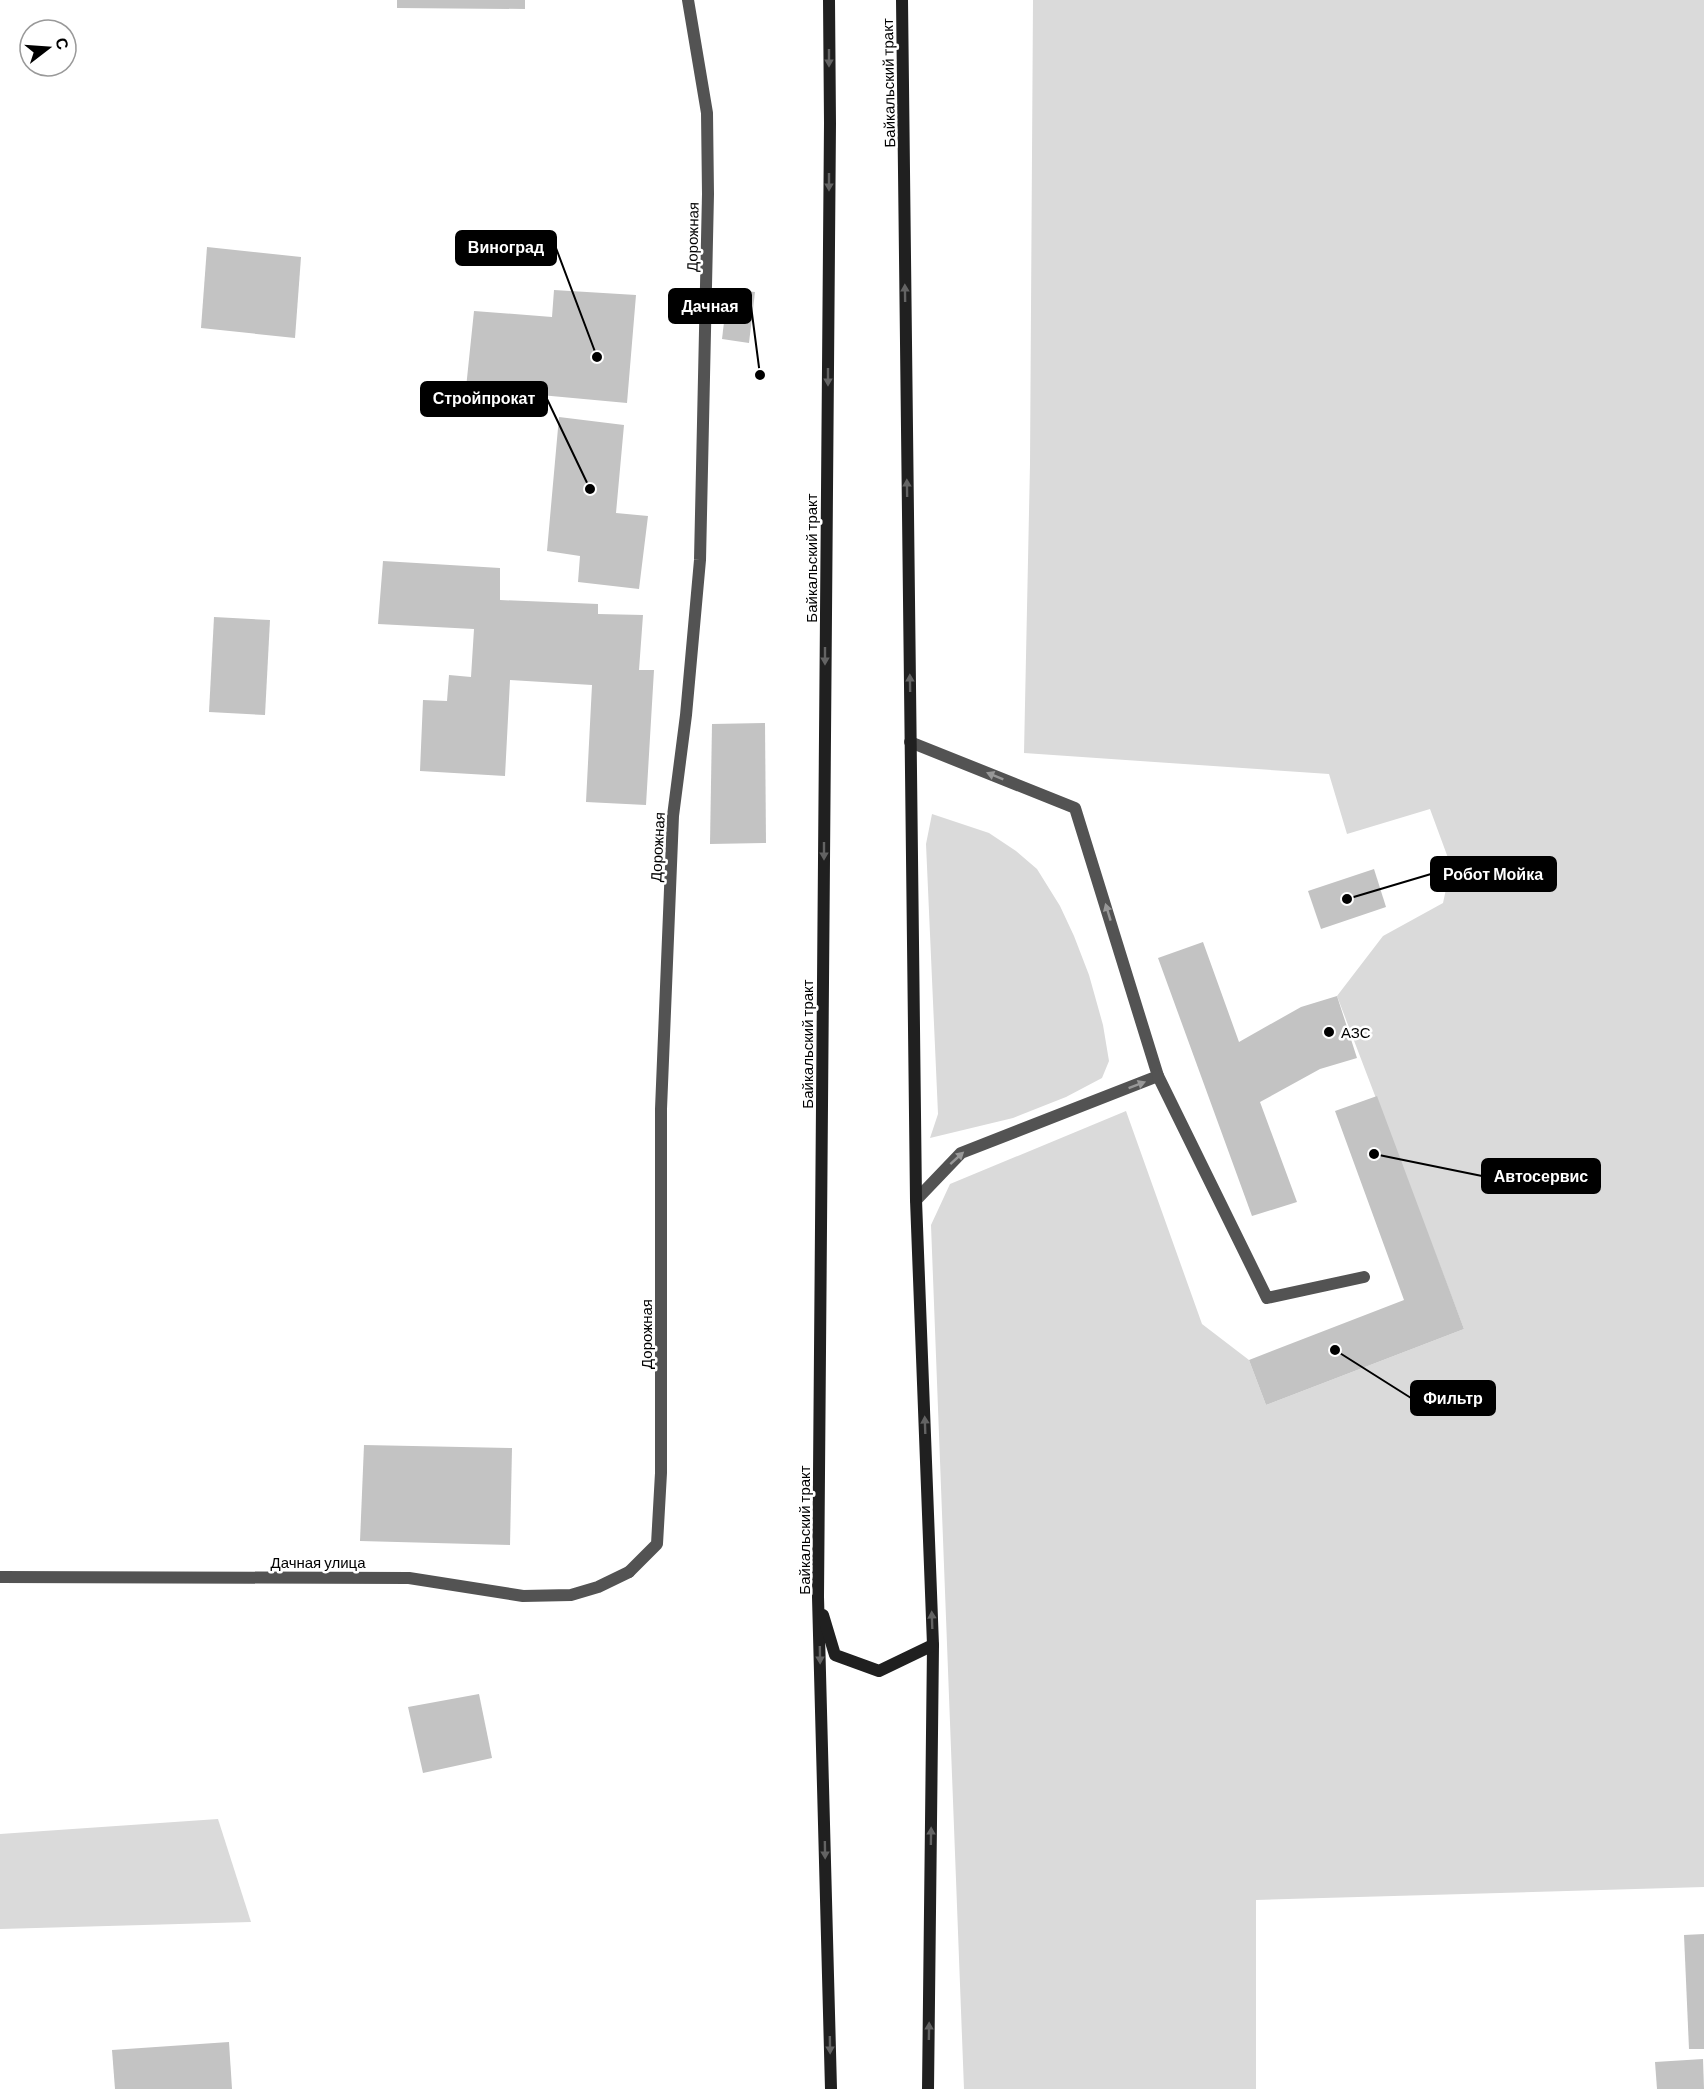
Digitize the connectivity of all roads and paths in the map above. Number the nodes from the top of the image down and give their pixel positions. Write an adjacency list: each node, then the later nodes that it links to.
1 (688, 0): 8 (street, Дорожная)
2 (829, 0): 10 (main road, Байкальский тракт, one-way to 10)
3 (902, 0): 4 (main road, Байкальский тракт, one-way to 3)
4 (910, 742): 5 (street, one-way to 4); 6 (main road, Байкальский тракт)
5 (1158, 1076): 6 (street, one-way to 5); 7 (street)
6 (916, 1200): 11 (main road, Байкальский тракт, one-way to 6)
7 (1364, 1277)
8 (629, 1572): 9 (street, Дачная улица)
9 (0, 1577)
10 (818, 1597): 11 (main road); 12 (main road, Байкальский тракт, one-way to 12)
11 (933, 1645): 13 (main road, Байкальский тракт, one-way to 11)
12 (831, 2089)
13 (928, 2089)

